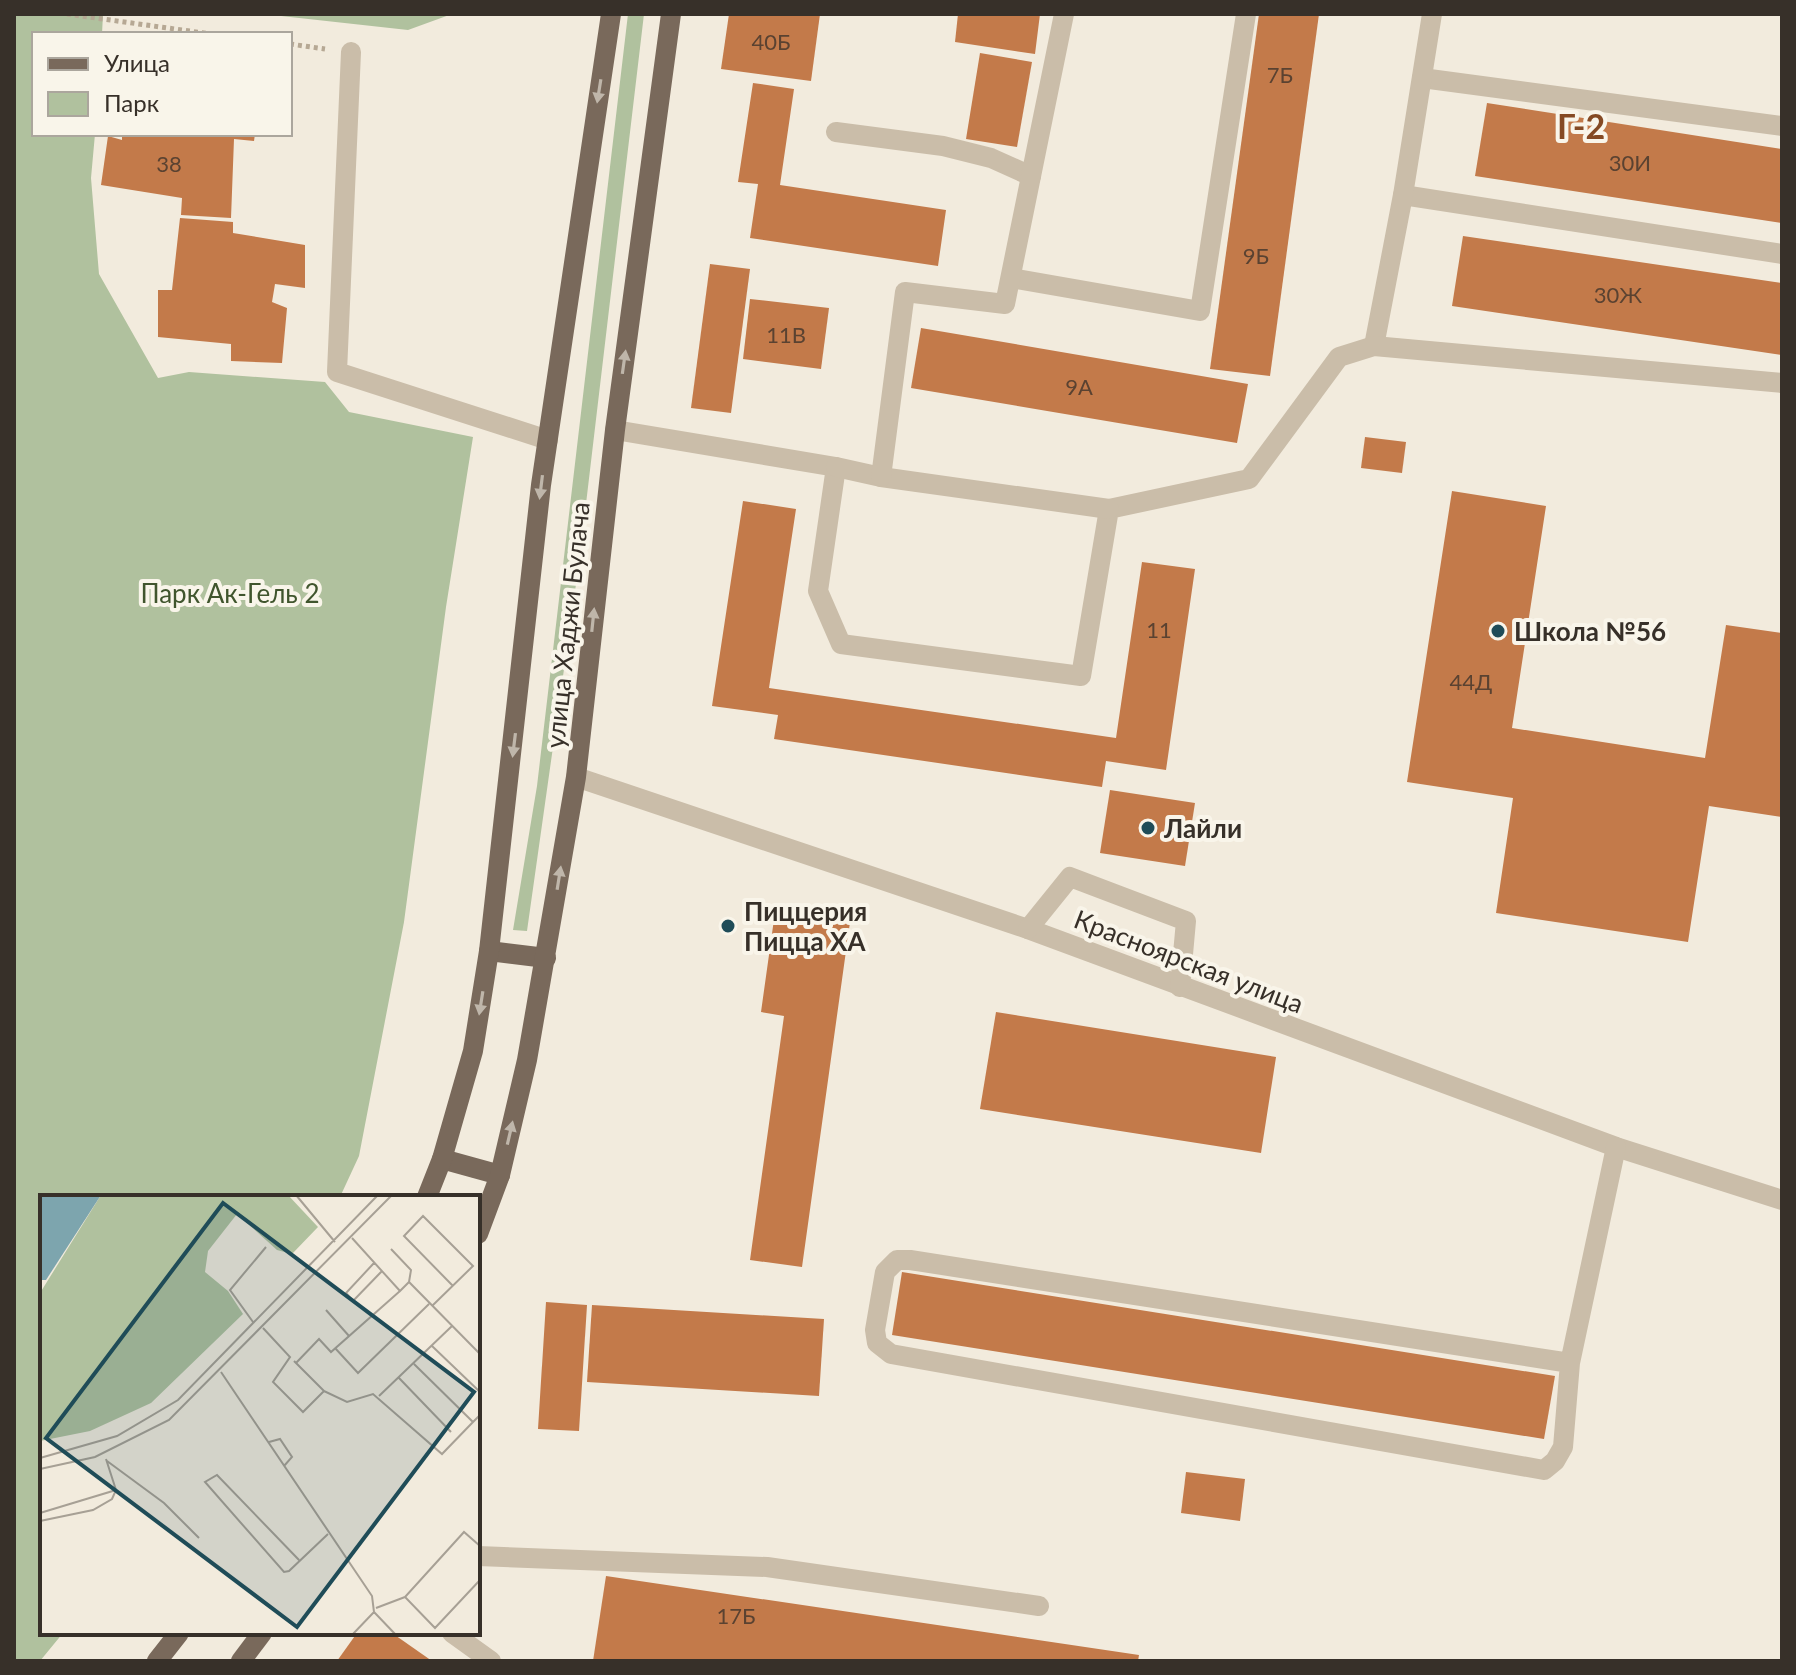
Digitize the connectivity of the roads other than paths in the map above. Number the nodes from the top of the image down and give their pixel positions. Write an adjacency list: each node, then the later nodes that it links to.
1 (611, 14): 17 (main road, улица Хаджи Булача, one-way to 17)
2 (671, 14): 16 (main road, улица Хаджи Булача, one-way to 2)
3 (1064, 14): 10 (street)
4 (1246, 14): 13 (street)
5 (1432, 14): 7 (street)
6 (351, 52): 17 (street)
7 (1422, 78): 8 (street); 11 (street)
8 (1782, 126)
9 (836, 132): 10 (street)
10 (1031, 176): 13 (street)
11 (1403, 195): 12 (street); 14 (street)
12 (1782, 254)
13 (1011, 278): 19 (street)
14 (1374, 346): 15 (street); 20 (street)
15 (1782, 383)
16 (615, 430): 18 (street); 21 (main road, улица Хаджи Булача, one-way to 16)
17 (548, 440): 23 (main road, улица Хаджи Булача, one-way to 23)
18 (836, 467): 19 (street); 20 (street)
19 (881, 477): 20 (street)
20 (1109, 509)
21 (576, 777): 22 (street, Красноярская улица); 24 (main road, улица Хаджи Булача, one-way to 21)
22 (1028, 929): 25 (street, Красноярская улица); 25 (street)
23 (489, 951): 24 (main road); 27 (main road, улица Хаджи Булача, one-way to 27)
24 (546, 958): 28 (main road, улица Хаджи Булача, one-way to 24)
25 (1180, 987): 26 (street, Красноярская улица)
26 (1616, 1147): 30 (street, Красноярская улица); 32 (street)
27 (442, 1159): 28 (main road); 29 (main road, улица Хаджи Булача)
28 (500, 1175): 31 (main road, улица Хаджи Булача)
29 (428, 1195)
30 (1782, 1200)
31 (480, 1229)
32 (1570, 1363): 32 (street)
33 (480, 1556): 34 (street)
34 (1039, 1606)
35 (177, 1635): 38 (main road)
36 (260, 1635): 39 (main road)
37 (455, 1635): 40 (street)
38 (157, 1661)
39 (241, 1661)
40 (491, 1661)

